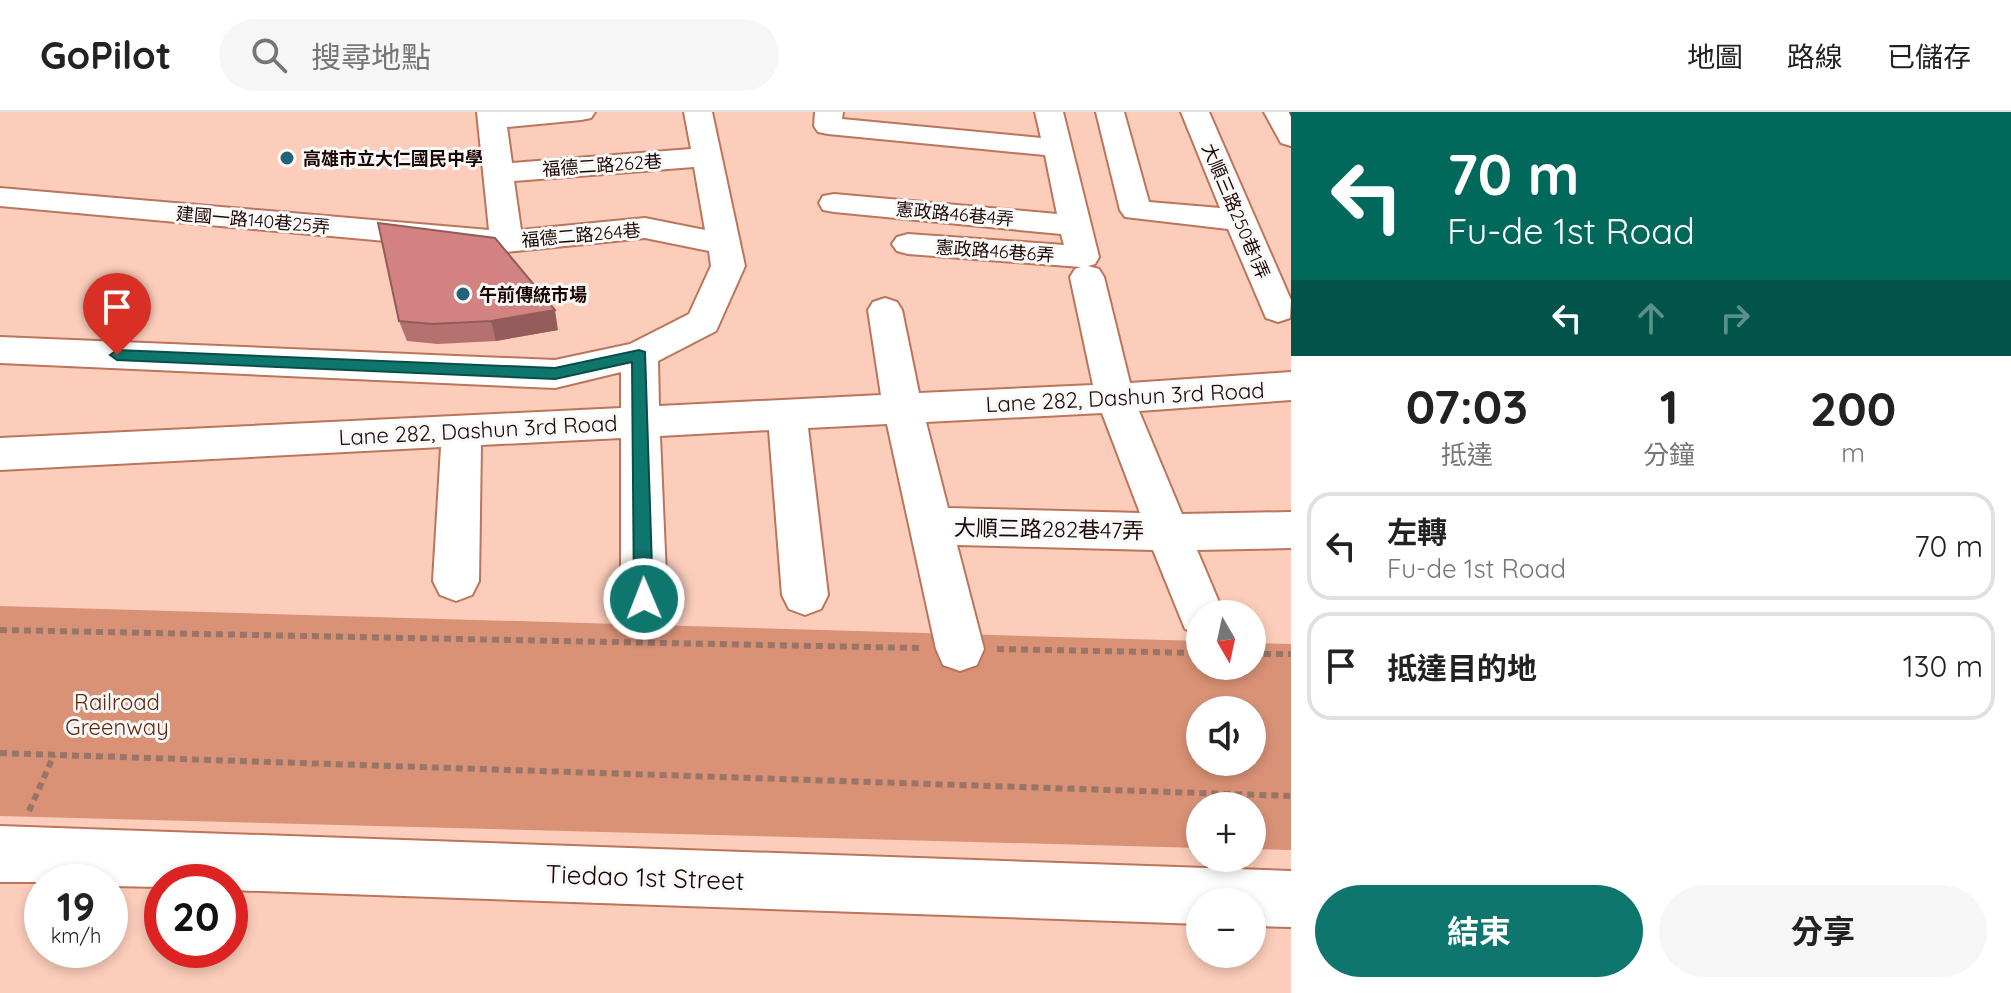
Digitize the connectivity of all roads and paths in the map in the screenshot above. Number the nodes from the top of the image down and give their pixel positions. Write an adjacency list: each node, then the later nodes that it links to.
1 (581, 112): 7 (street)
2 (698, 112): 11 (street)
3 (1110, 112): 15 (street)
4 (1195, 112): 15 (street, 大順三路250巷1弄)
5 (1278, 112): 9 (street)
6 (1041, 115): 10 (street)
7 (491, 116): 12 (street, 福德二路264巷)
8 (828, 119): 10 (street)
9 (1291, 137)
10 (1057, 148): 16 (street)
11 (707, 157): 12 (street, 福德二路262巷); 18 (street)
12 (498, 173): 17 (street, 福德二路264巷)
13 (0, 197): 17 (street, 建國一路140巷25弄)
14 (834, 203): 16 (street, 憲政路46巷4弄)
15 (1240, 220): 22 (street, 大順三路250巷1弄)
16 (1075, 225): 20 (street)
17 (506, 242): 18 (street, 福德二路264巷)
18 (724, 244): 24 (street)
19 (908, 244): 20 (street, 憲政路46巷6弄)
20 (1085, 266): 26 (street)
21 (885, 310): 27 (street, 大順三路282巷47弄)
22 (1278, 310)
23 (0, 350): 24 (street)
24 (639, 355): 29 (street)
25 (1291, 386): 26 (street, Lane 282, Dashun 3rd Road)
26 (1115, 398): 27 (street, Lane 282, Dashun 3rd Road); 34 (street)
27 (903, 409): 28 (street, Lane 282, Dashun 3rd Road); 32 (street, 大順三路282巷47弄)
28 (787, 415): 29 (street, Lane 282, Dashun 3rd Road); 36 (street)
29 (640, 422): 30 (street, Lane 282, Dashun 3rd Road); 37 (street)
30 (462, 431): 31 (street, Lane 282, Dashun 3rd Road); 35 (street)
31 (0, 454)
32 (931, 526): 34 (street, 大順三路282巷47弄); 40 (street, 大順三路282巷47弄)
33 (1291, 530): 34 (street, 大順三路282巷47弄)
34 (1168, 532): 38 (street)
35 (456, 581)
36 (805, 595)
37 (644, 599)
38 (1195, 600)
39 (0, 630): 40 (path)
40 (960, 649): 41 (path)
41 (1186, 653)
42 (1266, 654): 43 (path)
43 (1291, 654)
44 (0, 753): 45 (path)
45 (54, 755): 46 (path); 47 (path)
46 (1291, 796)
47 (12, 838): 48 (street, Tiedao 1st Street)
48 (1291, 899)

